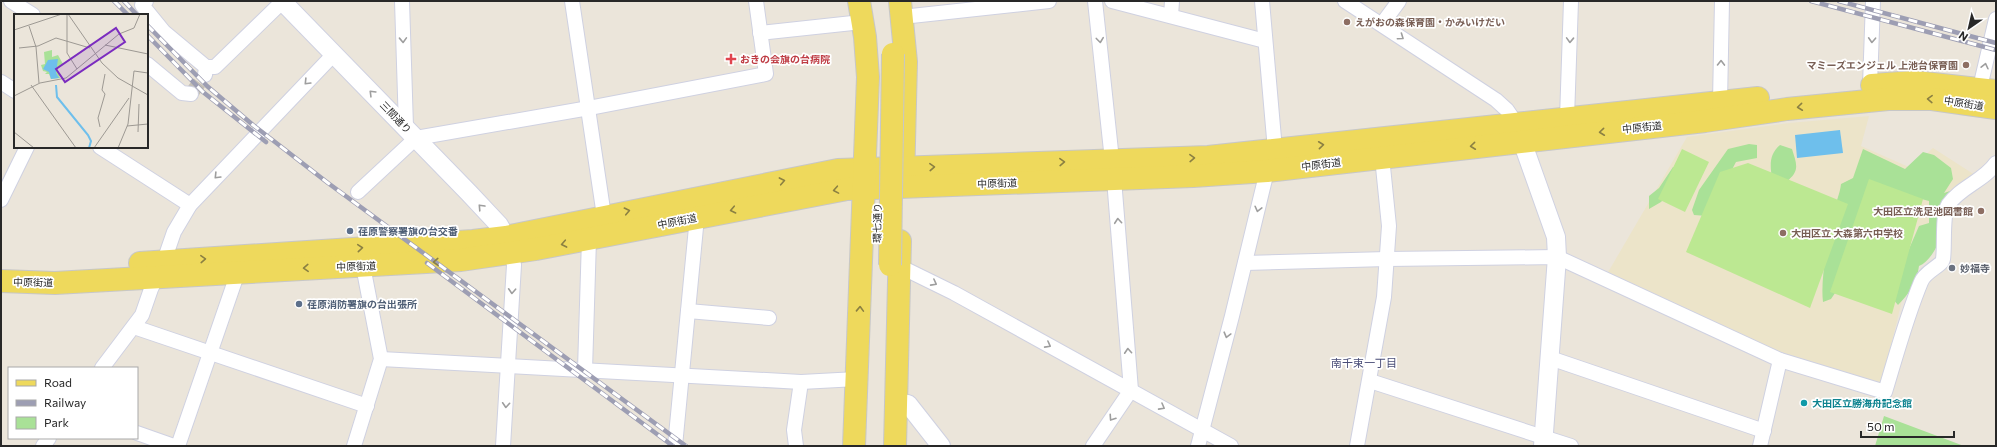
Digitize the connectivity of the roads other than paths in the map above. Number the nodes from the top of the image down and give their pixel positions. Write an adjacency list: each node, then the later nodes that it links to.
1 (11, 1): 20 (street)
2 (146, 1): 3 (street)
3 (282, 1): 27 (street, 三間通り)
4 (402, 1): 39 (street, one-way to 39)
5 (572, 1): 36 (street)
6 (756, 1): 25 (street)
7 (859, 1): 23 (main road)
8 (874, 1): 28 (main road, 環七通り)
9 (1049, 1): 19 (street)
10 (1095, 1): 46 (street, one-way to 46)
11 (1112, 1): 21 (street)
12 (1172, 1): 21 (street)
13 (1262, 1): 26 (street)
14 (1345, 1): 24 (street)
15 (1399, 1): 24 (street)
16 (1571, 1): 37 (street, one-way to 37)
17 (1722, 1): 35 (street, one-way to 17)
18 (1873, 1): 31 (street, one-way to 31)
19 (897, 6): 28 (main road, 環七通り); 48 (main road)
20 (31, 14)
21 (1171, 16): 26 (street)
22 (1996, 19): 34 (street, one-way to 22)
23 (862, 22): 25 (street); 49 (main road)
24 (1382, 24): 38 (street, one-way to 38)
25 (760, 33): 36 (street)
26 (1265, 41): 43 (street)
27 (334, 54): 39 (street, 三間通り, one-way to 27); 52 (street, one-way to 52)
28 (886, 54): 59 (main road, 環七通り, bridge)
29 (148, 65): 33 (street)
30 (1, 82): 32 (street)
31 (1870, 85): 34 (main road, 中原街道); 35 (main road, 中原街道)
32 (14, 90)
33 (191, 94)
34 (1987, 98): 40 (main road, 中原街道, one-way to 40)
35 (1720, 102): 37 (main road, 中原街道)
36 (589, 108): 39 (street); 53 (street)
37 (1568, 118): 38 (main road, 中原街道); 40 (street)
38 (1519, 132): 40 (main road, 中原街道); 43 (main road, 中原街道, one-way to 38); 44 (main road, 中原街道, one-way to 44); 57 (street)
39 (411, 133): 50 (street); 56 (street, 三間通り, one-way to 39)
40 (1547, 138)
41 (27, 148): 51 (street)
42 (102, 148): 52 (street)
43 (1275, 150): 46 (main road, 中原街道, one-way to 43)
44 (1382, 157): 47 (main road, 中原街道); 58 (street)
45 (1996, 163): 72 (street)
46 (1113, 169): 47 (main road, 中原街道); 48 (main road, 中原街道); 80 (street, one-way to 46)
47 (1267, 171): 60 (street, one-way to 60)
48 (903, 177): 49 (main road, 中原街道); 59 (main road)
49 (865, 179): 53 (main road, 中原街道, one-way to 49); 54 (main road, 中原街道, one-way to 54); 77 (main road, one-way to 49)
50 (358, 192)
51 (1, 200)
52 (190, 204): 63 (street)
53 (604, 216): 56 (main road, 中原街道)
54 (697, 217): 55 (main road, 中原街道); 66 (street)
55 (589, 239): 56 (main road, 中原街道, one-way to 56); 75 (street)
56 (509, 245): 61 (main road, 中原街道, one-way to 61); 63 (main road, 中原街道, one-way to 56); 73 (street, one-way to 73)
57 (1557, 256): 58 (street); 70 (street); 72 (street)
58 (1387, 259): 60 (street); 78 (street)
59 (888, 264): 80 (street, one-way to 80); 81 (main road); 94 (main road, 環七通り); 95 (main road, 環七通り)
60 (1245, 264): 83 (street, one-way to 83)
61 (363, 266): 64 (main road, 中原街道, one-way to 64); 71 (street)
62 (1, 267): 63 (main road, 中原街道)
63 (160, 269): 64 (main road, 中原街道); 65 (main road, 中原街道); 68 (street)
64 (238, 272): 69 (street)
65 (1, 281)
66 (688, 311): 67 (street); 76 (street)
67 (769, 318)
68 (134, 326): 69 (street); 74 (street)
69 (211, 353): 82 (street); 88 (street)
70 (1550, 358): 84 (street); 86 (street)
71 (381, 359): 73 (street); 82 (street)
72 (1780, 360): 84 (street)
73 (508, 366): 75 (street); 90 (street, one-way to 90)
74 (103, 367)
75 (584, 370): 76 (street)
76 (682, 376): 79 (street); 91 (street)
77 (857, 379): 79 (street); 93 (main road)
78 (1370, 381): 86 (street); 101 (street)
79 (802, 382): 92 (street)
80 (1131, 390): 83 (street, one-way to 83); 98 (street, one-way to 98)
81 (897, 402): 96 (main road); 97 (street)
82 (367, 406): 89 (street)
83 (1202, 429): 99 (street); 100 (street)
84 (1764, 431): 103 (street)
85 (138, 433): 87 (street)
86 (1543, 442): 102 (street)
87 (174, 446)
88 (178, 446)
89 (354, 446)
90 (503, 446)
91 (675, 446)
92 (796, 446)
93 (854, 446)
94 (867, 446)
95 (881, 446)
96 (895, 446)
97 (941, 446)
98 (1093, 446)
99 (1198, 446)
100 (1230, 446)
101 (1357, 446)
102 (1571, 446)
103 (1760, 446)

